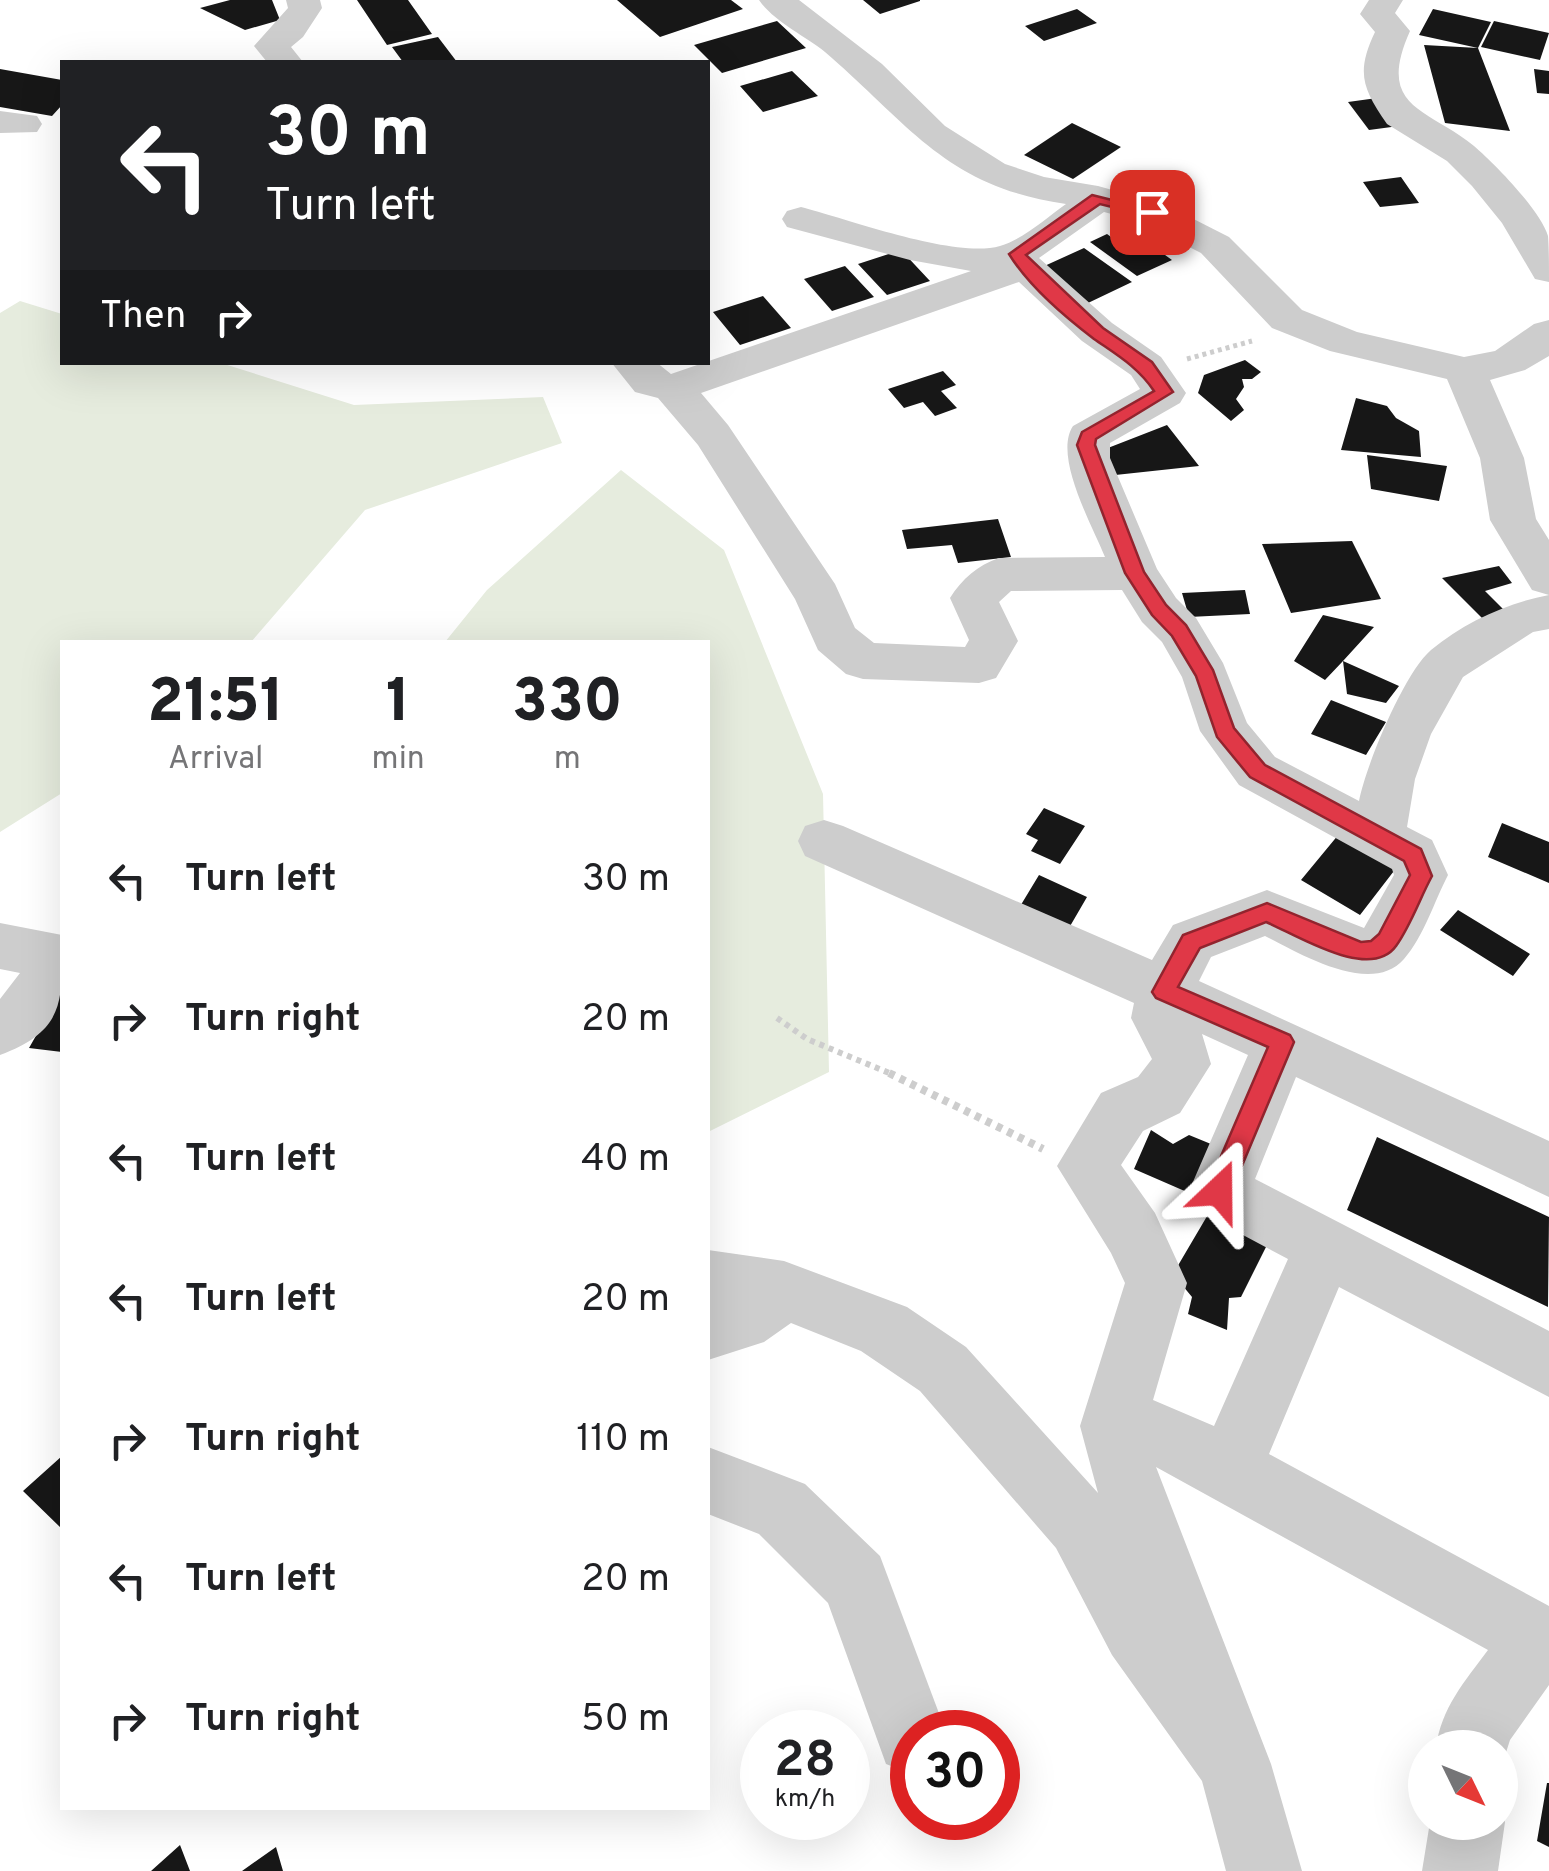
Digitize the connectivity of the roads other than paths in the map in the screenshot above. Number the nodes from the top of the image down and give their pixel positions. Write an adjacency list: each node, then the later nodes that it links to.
1 (303, 0): 4 (street)
2 (776, 0): 7 (street)
3 (1386, 0): 5 (street)
4 (284, 60)
5 (1416, 128): 6 (street); 10 (street)
6 (1382, 150)
7 (1098, 198): 9 (street); 13 (street)
8 (801, 219): 9 (street)
9 (1021, 260): 14 (street); 16 (street)
10 (1549, 270)
11 (1549, 333): 13 (street)
12 (635, 365): 14 (street)
13 (1464, 370): 15 (street)
14 (673, 388): 16 (street)
15 (1544, 562)
16 (1134, 573): 18 (street)
17 (1549, 612): 18 (street)
18 (1379, 836): 23 (street)
19 (824, 841): 23 (street)
20 (0, 946): 21 (street)
21 (60, 958)
22 (60, 961): 24 (street)
23 (1164, 992): 25 (street); 32 (street)
24 (0, 1030)
25 (1282, 1042): 26 (street); 27 (street)
26 (1549, 1170)
27 (1325, 1245): 31 (street); 33 (street)
28 (710, 1280): 29 (street)
29 (784, 1291): 30 (street); 38 (street)
30 (710, 1328)
31 (1549, 1364)
32 (1113, 1426): 33 (street); 38 (street)
33 (1229, 1469): 35 (street)
34 (710, 1483): 36 (street)
35 (1544, 1642): 37 (street)
36 (902, 1710)
37 (1475, 1730)
38 (1234, 1764): 40 (street)
39 (1465, 1840): 41 (street)
40 (1264, 1871)
41 (1460, 1871)

